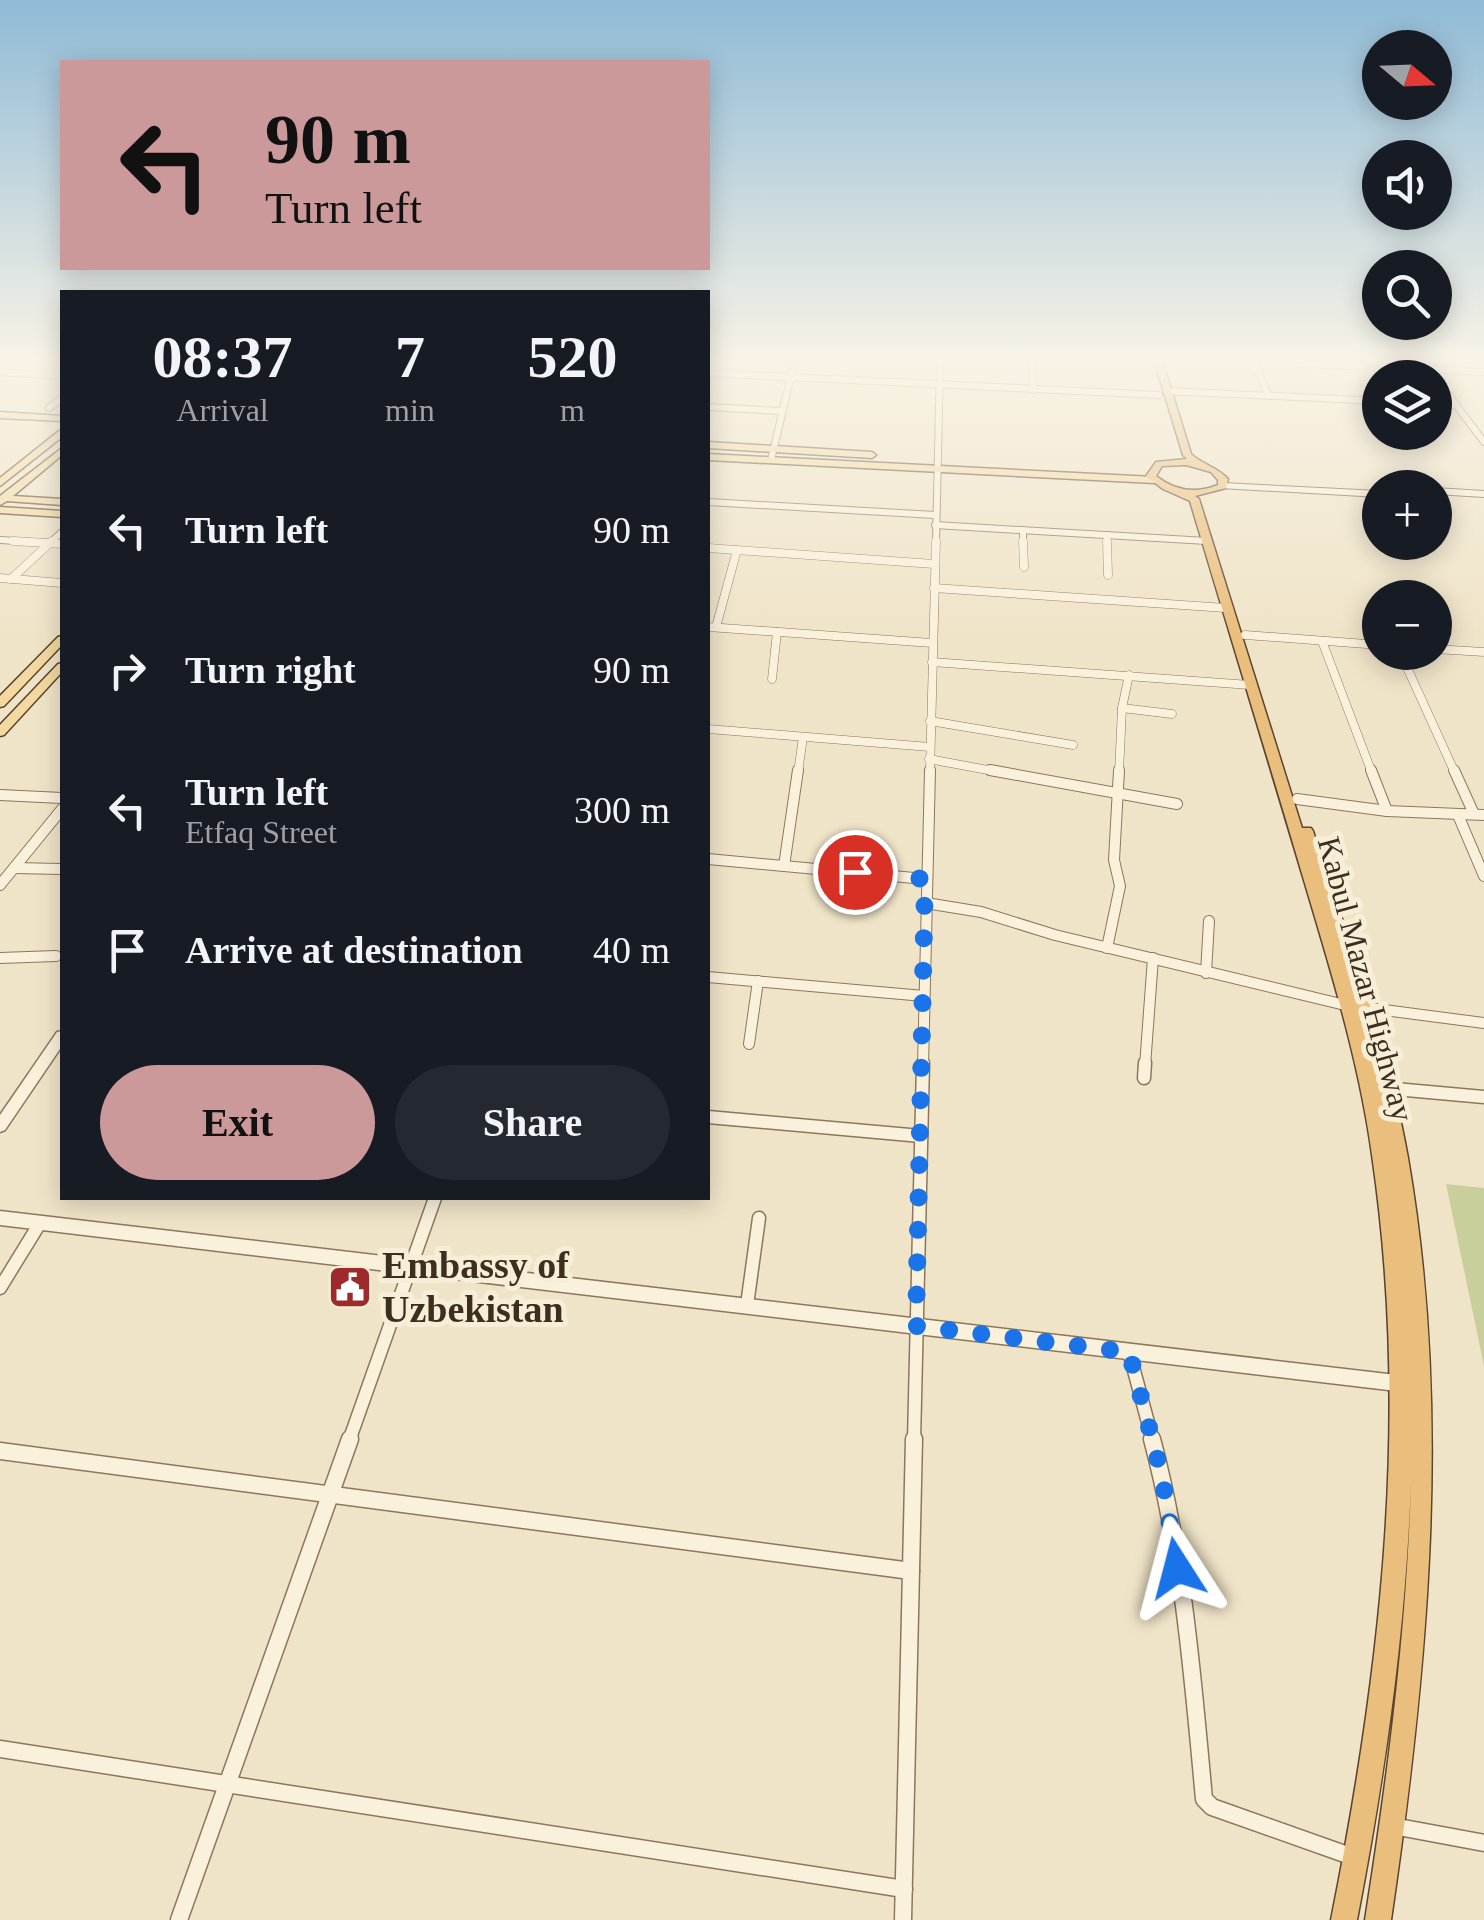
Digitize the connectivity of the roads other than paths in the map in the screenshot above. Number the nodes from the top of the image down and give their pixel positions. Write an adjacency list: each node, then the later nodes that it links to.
1 (38, 453): 15 (main road)
2 (748, 453): 7 (main road)
3 (939, 453): 11 (street)
4 (1177, 453): 10 (highway)
5 (1185, 453): 12 (highway)
6 (60, 454): 21 (main road)
7 (757, 454): 8 (main road); 9 (main road)
8 (772, 455): 11 (main road)
9 (710, 457)
10 (1167, 462): 12 (highway); 13 (highway)
11 (939, 464): 13 (main road); 26 (street)
12 (1196, 464): 14 (highway)
13 (1152, 476): 17 (highway)
14 (1223, 482): 16 (main road); 18 (highway)
15 (0, 483)
16 (1362, 490)
17 (1180, 492): 18 (highway); 31 (highway, Kabul Mazar Highway)
18 (1204, 493): 45 (highway, Kabul Mazar Highway)
19 (1452, 495): 20 (main road)
20 (1484, 497)
21 (2, 500): 22 (main road)
22 (60, 502)
23 (710, 502): 26 (street)
24 (0, 510): 25 (main road)
25 (60, 514)
26 (935, 520): 27 (street); 36 (street)
27 (1023, 530): 29 (street); 37 (street)
28 (60, 534): 32 (street)
29 (1106, 535): 31 (street); 38 (street)
30 (0, 540): 32 (street)
31 (1206, 541): 42 (highway, Kabul Mazar Highway)
32 (51, 543): 33 (street); 39 (street)
33 (60, 544)
34 (710, 548): 35 (street)
35 (737, 550): 36 (street); 43 (street)
36 (934, 564): 41 (street)
37 (1024, 567)
38 (1108, 575)
39 (3, 579): 40 (street)
40 (60, 583)
41 (934, 588): 42 (street); 48 (street)
42 (1226, 608): 57 (highway, Kabul Mazar Highway)
43 (712, 627): 44 (street)
44 (777, 632): 48 (street); 56 (street)
45 (1245, 635): 47 (street); 71 (highway, Kabul Mazar Highway)
46 (60, 641): 58 (main road)
47 (1322, 641): 49 (street); 74 (street)
48 (932, 643): 52 (street)
49 (1362, 644)
50 (1452, 649): 51 (street)
51 (1484, 652)
52 (932, 662): 55 (street); 62 (street)
53 (60, 668): 60 (main road)
54 (1409, 670): 76 (street)
55 (1129, 675): 57 (street); 59 (street)
56 (772, 679)
57 (1250, 685): 95 (highway, Kabul Mazar Highway)
58 (0, 705): 60 (main road)
59 (1122, 708): 61 (street); 68 (street)
60 (22, 709): 64 (main road)
61 (1172, 714)
62 (930, 721): 66 (street); 67 (street)
63 (710, 730): 65 (street)
64 (0, 732)
65 (804, 737): 67 (street); 79 (street)
66 (1073, 745)
67 (930, 753): 68 (street); 83 (street)
68 (1118, 793): 72 (street); 87 (street)
69 (4, 795): 70 (street); 73 (street)
70 (60, 798)
71 (1296, 799): 74 (street); 95 (highway, Kabul Mazar Highway)
72 (1177, 804)
73 (0, 806)
74 (1387, 810): 77 (street)
75 (60, 811): 80 (street)
76 (1479, 814): 77 (street)
77 (1458, 815): 82 (street)
78 (710, 858): 79 (street)
79 (784, 866): 83 (street)
80 (14, 868): 81 (street); 84 (street)
81 (60, 869)
82 (1484, 876)
83 (925, 879): 85 (street)
84 (0, 885)
85 (926, 904): 87 (street); 94 (street)
86 (1210, 920): 91 (street)
87 (1107, 948): 90 (street)
88 (56, 956): 89 (street)
89 (0, 958)
90 (1153, 958): 91 (street); 99 (street)
91 (1206, 973): 95 (street)
92 (710, 977): 93 (street)
93 (758, 981): 94 (street); 98 (street)
94 (924, 996): 104 (street)
95 (1355, 1006): 96 (street); 100 (highway, Kabul Mazar Highway); 114 (highway, Kabul Mazar Highway)
96 (1484, 1023)
97 (60, 1044): 103 (street)
98 (750, 1044)
99 (1144, 1078)
100 (1384, 1088): 101 (street); 115 (highway, Kabul Mazar Highway)
101 (1484, 1097)
102 (710, 1117): 104 (street)
103 (0, 1126)
104 (920, 1136): 112 (street)
105 (434, 1200): 109 (street)
106 (0, 1218): 108 (street)
107 (759, 1218): 111 (street)
108 (40, 1223): 109 (street); 110 (street)
109 (412, 1264): 111 (street); 117 (street)
110 (0, 1288)
111 (747, 1305): 112 (street)
112 (916, 1326): 113 (street); 118 (street)
113 (1129, 1352): 114 (street); 123 (street)
114 (1402, 1383): 115 (street); 123 (highway, Kabul Mazar Highway)
115 (1423, 1386): 121 (highway, Kabul Mazar Highway)
116 (0, 1451): 117 (street)
117 (328, 1496): 118 (street); 120 (street)
118 (911, 1570): 124 (street)
119 (0, 1749): 120 (street)
120 (225, 1787): 124 (street); 125 (street)
121 (1393, 1826): 122 (street); 128 (highway, Kabul Mazar Highway)
122 (1484, 1844)
123 (1357, 1858): 127 (highway, Kabul Mazar Highway)
124 (904, 1889): 126 (street)
125 (179, 1920)
126 (903, 1920)
127 (1344, 1920)
128 (1378, 1920)

